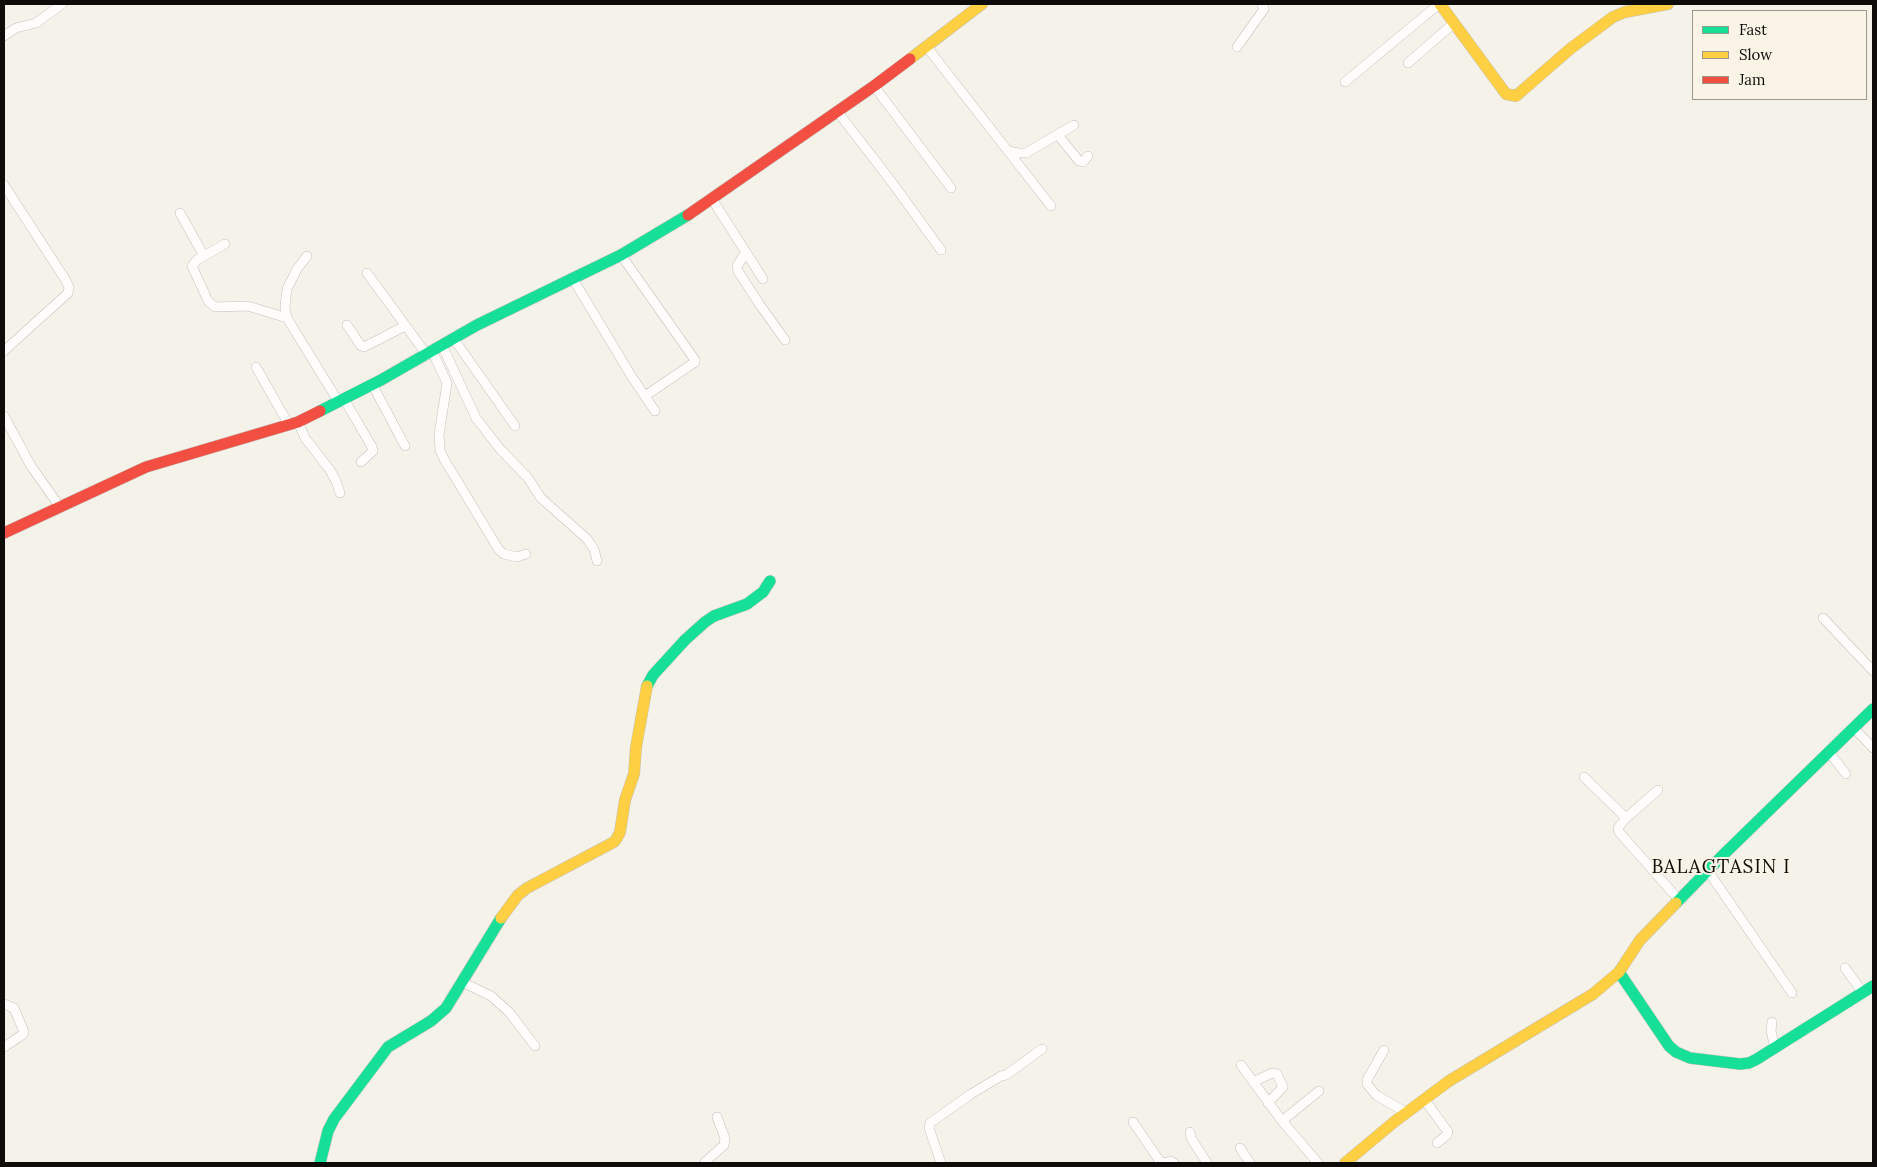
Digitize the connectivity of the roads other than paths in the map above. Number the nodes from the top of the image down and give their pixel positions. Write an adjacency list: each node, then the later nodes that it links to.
1 (62, 4): 7 (street)
2 (982, 4): 8 (street)
3 (1262, 4): 9 (street)
4 (1439, 4): 6 (street); 11 (street)
5 (1668, 4): 6 (street)
6 (1453, 24): 10 (street)
7 (4, 36)
8 (926, 46): 12 (street); 16 (street)
9 (1237, 47)
10 (1408, 63)
11 (1345, 82)
12 (874, 86): 13 (street); 19 (street)
13 (838, 111): 20 (street); 24 (street)
14 (1074, 125): 15 (street)
15 (1058, 135): 16 (street); 17 (street)
16 (1008, 151): 21 (street)
17 (1088, 156)
18 (4, 185): 38 (street)
19 (951, 188)
20 (712, 199): 25 (street); 26 (street)
21 (1050, 206)
22 (180, 213): 27 (street)
23 (225, 244): 27 (street)
24 (941, 250)
25 (746, 252): 30 (street); 36 (street)
26 (621, 254): 31 (street); 41 (street)
27 (204, 256): 32 (street)
28 (307, 256): 32 (street)
29 (367, 273): 34 (street)
30 (763, 278)
31 (573, 279): 35 (street); 41 (street)
32 (287, 318): 42 (street)
33 (347, 325): 34 (street)
34 (405, 326): 37 (street)
35 (454, 339): 37 (street); 46 (street)
36 (785, 340)
37 (434, 350): 40 (street); 52 (street); 53 (street)
38 (4, 351)
39 (256, 367): 45 (street)
40 (372, 384): 42 (street); 47 (street)
41 (645, 396): 43 (street)
42 (341, 400): 45 (street); 48 (street)
43 (654, 411)
44 (4, 416): 50 (street)
45 (293, 423): 49 (street); 50 (street)
46 (515, 426)
47 (405, 446)
48 (361, 462)
49 (340, 493)
50 (60, 507): 51 (street)
51 (4, 533)
52 (526, 554)
53 (597, 561)
54 (770, 581): 69 (street)
55 (1822, 618): 56 (street)
56 (1873, 671)
57 (1873, 709): 58 (street)
58 (1854, 728): 59 (street); 60 (street)
59 (1873, 748)
60 (1829, 752): 61 (street); 65 (street)
61 (1846, 774)
62 (1584, 777): 64 (street)
63 (1658, 790): 64 (street)
64 (1626, 818): 66 (street)
65 (1708, 871): 66 (street); 71 (street)
66 (1679, 900): 68 (street)
67 (1845, 968): 72 (street)
68 (1620, 972): 77 (street); 83 (street)
69 (462, 982): 75 (street); 92 (street)
70 (1873, 986): 72 (street)
71 (1792, 993)
72 (1863, 993): 77 (street)
73 (4, 1004): 76 (street)
74 (1772, 1022): 77 (street)
75 (535, 1046)
76 (4, 1047)
77 (1776, 1048)
78 (1042, 1049): 94 (street)
79 (1384, 1050): 85 (street)
80 (1241, 1066): 81 (street)
81 (1252, 1082): 84 (street); 84 (street)
82 (1319, 1091): 87 (street)
83 (1424, 1099): 85 (street); 90 (street)
84 (1268, 1103): 87 (street)
85 (1407, 1113): 99 (street)
86 (717, 1117): 93 (street)
87 (1282, 1121): 98 (street)
88 (1133, 1122): 95 (street)
89 (1190, 1132): 96 (street)
90 (1437, 1143)
91 (1240, 1148): 97 (street)
92 (320, 1163)
93 (704, 1163)
94 (941, 1163)
95 (1174, 1163)
96 (1207, 1163)
97 (1250, 1163)
98 (1318, 1163)
99 (1345, 1163)

